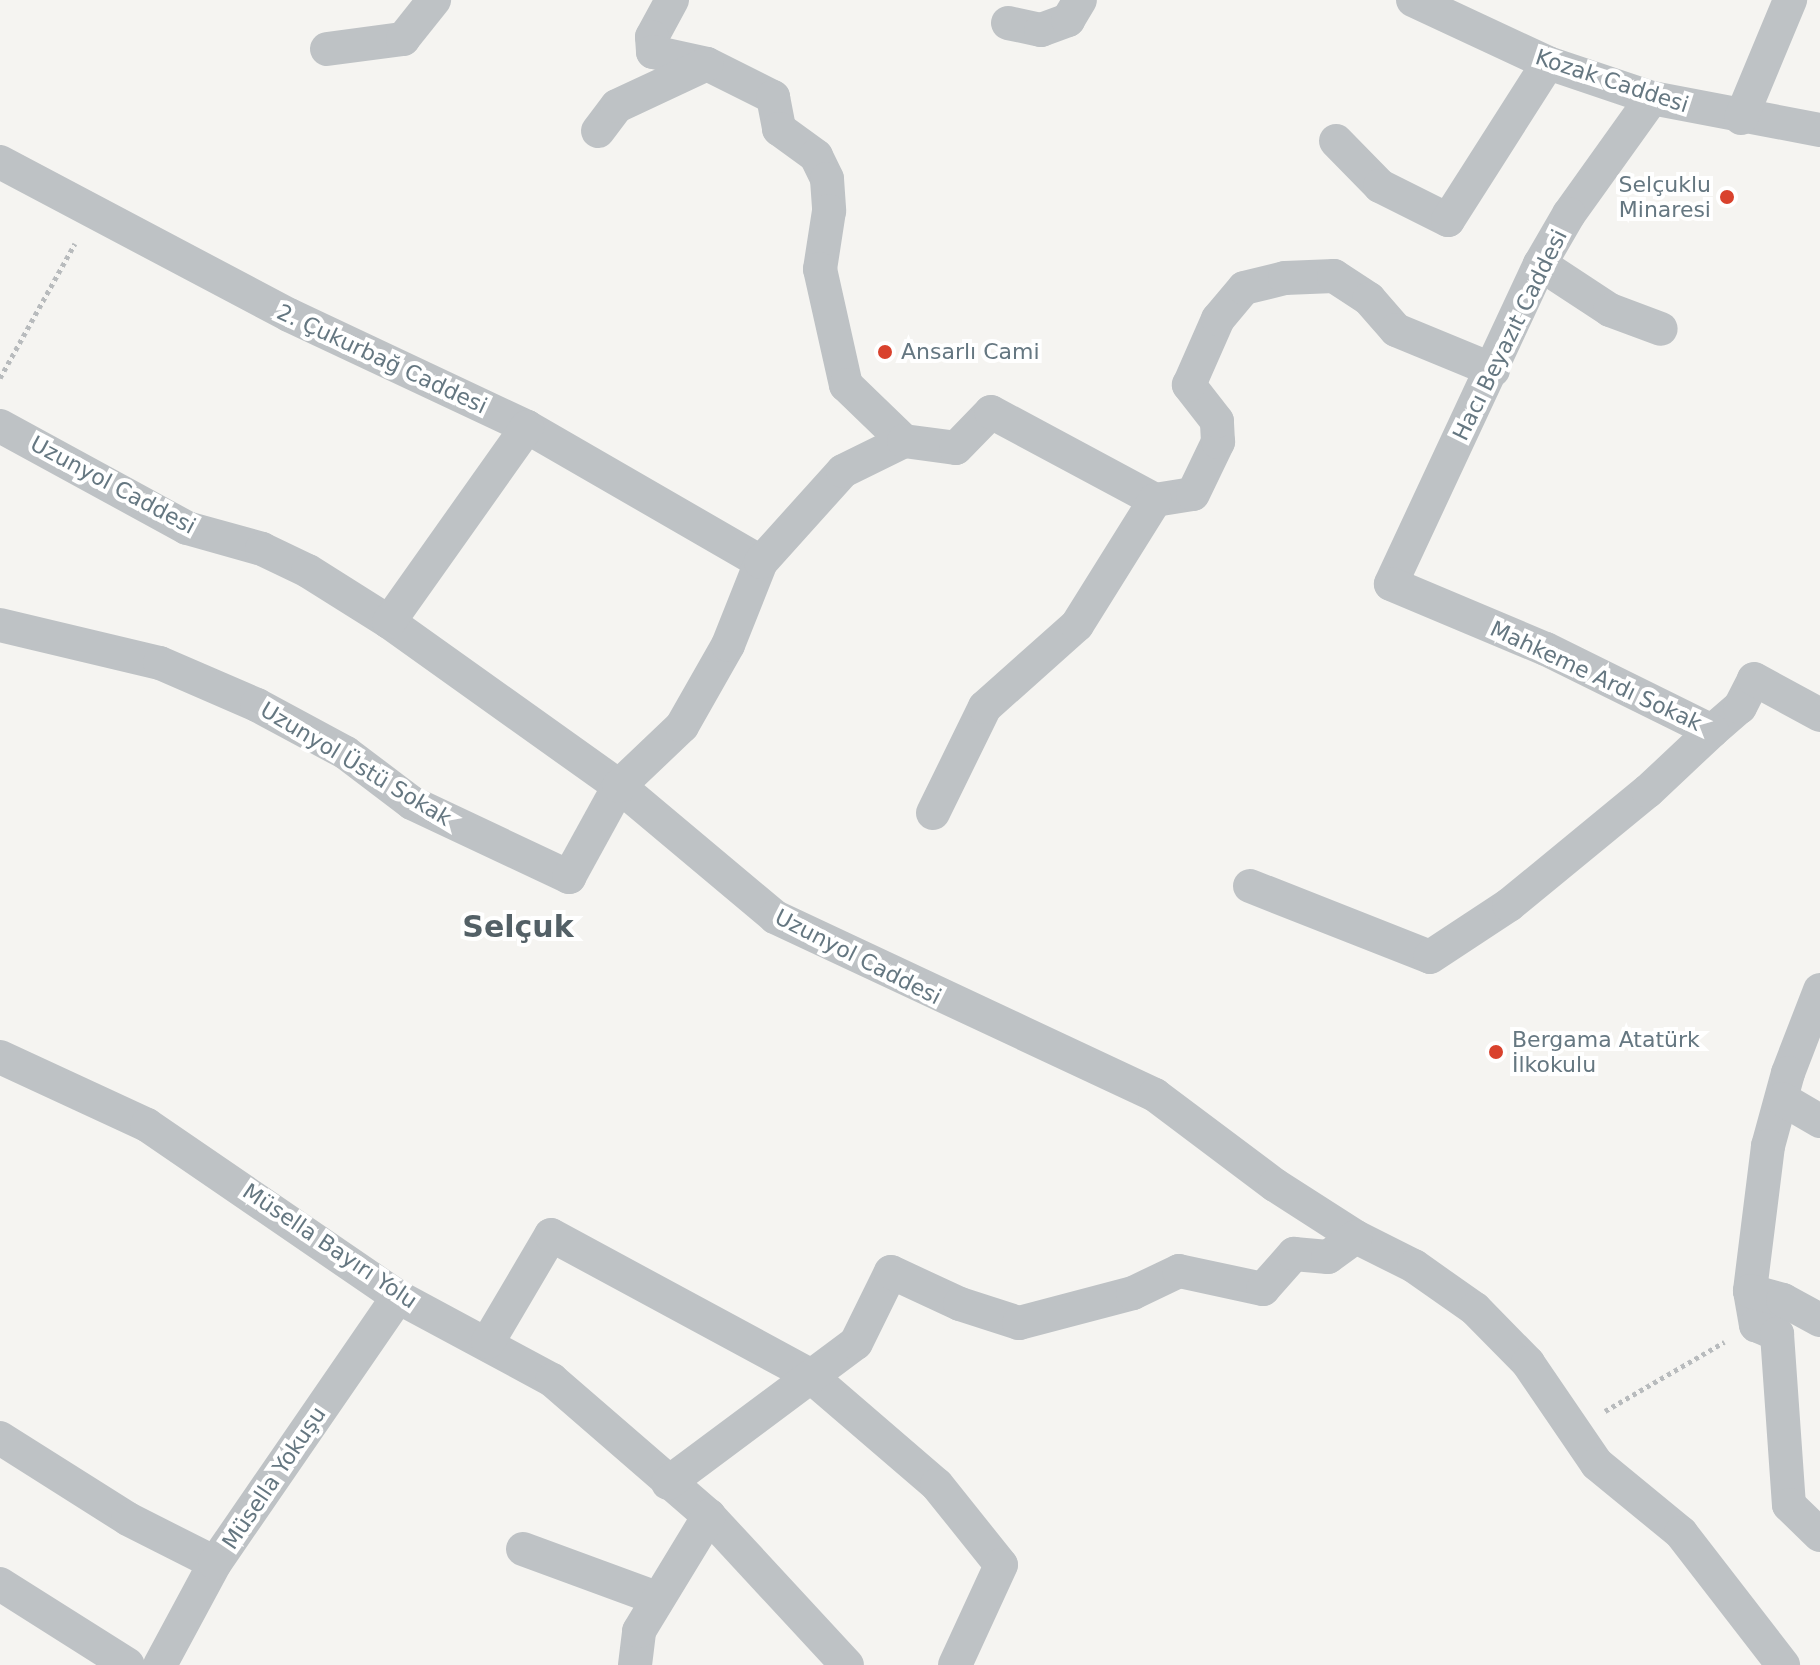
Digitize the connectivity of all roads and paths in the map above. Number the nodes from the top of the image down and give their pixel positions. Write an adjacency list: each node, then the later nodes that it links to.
1 (434, 0): 7 (street)
2 (672, 0): 9 (street)
3 (1080, 0): 6 (street)
4 (1413, 0): 8 (street, Kozak Caddesi)
5 (1790, 0): 11 (street)
6 (1008, 23)
7 (327, 49)
8 (1548, 63): 10 (street, Kozak Caddesi); 14 (street)
9 (707, 64): 13 (street); 23 (street)
10 (1652, 98): 11 (street, Kozak Caddesi); 17 (street, Hacı Beyazıt Caddesi)
11 (1741, 118): 12 (street, Kozak Caddesi)
12 (1820, 130)
13 (598, 131)
14 (1336, 141)
15 (0, 162): 16 (street, 2. Çukurbağ Caddesi)
16 (93, 211): 20 (path); 22 (street, 2. Çukurbağ Caddesi)
17 (1540, 264): 18 (street); 19 (street, Hacı Beyazıt Caddesi)
18 (1661, 329)
19 (1493, 370): 24 (street); 26 (street, Hacı Beyazıt Caddesi)
20 (0, 378)
21 (0, 426): 27 (street, Uzunyol Caddesi)
22 (527, 427): 25 (street, 2. Çukurbağ Caddesi); 27 (street)
23 (904, 441): 24 (street); 25 (street)
24 (1155, 500): 32 (street)
25 (761, 562): 31 (street)
26 (1391, 584): 30 (street, Mahkeme Ardı Sokak)
27 (389, 622): 31 (street, Uzunyol Caddesi)
28 (0, 625): 31 (street, Uzunyol Üstü Sokak)
29 (1820, 715): 30 (street, Mahkeme Ardı Sokak)
30 (1712, 731): 33 (street)
31 (619, 786): 38 (street, Uzunyol Caddesi)
32 (933, 813)
33 (1250, 886)
34 (1820, 990): 36 (street)
35 (0, 1057): 40 (street, Müsella Bayırı Yolu)
36 (1782, 1099): 37 (street); 39 (street)
37 (1820, 1121)
38 (1356, 1237): 44 (street); 45 (street, Uzunyol Caddesi)
39 (1750, 1291): 41 (street); 42 (street)
40 (398, 1297): 43 (street, Müsella Bayırı Yolu); 51 (street, Müsella Yokuşu)
41 (1820, 1320)
42 (1756, 1325): 45 (path); 49 (street)
43 (488, 1342): 44 (street); 47 (street, Müsella Bayırı Yolu)
44 (808, 1374): 47 (street); 58 (street)
45 (1574, 1431): 59 (street, Uzunyol Caddesi)
46 (0, 1438): 51 (street)
47 (668, 1483): 48 (street, Müsella Bayırı Yolu)
48 (709, 1516): 53 (street); 57 (street, Müsella Bayırı Yolu)
49 (1820, 1535)
50 (523, 1549): 53 (street)
51 (215, 1563): 55 (street, Müsella Yokuşu)
52 (0, 1584): 54 (street)
53 (656, 1598): 56 (street)
54 (128, 1665)
55 (160, 1665)
56 (635, 1665)
57 (847, 1665)
58 (955, 1665)
59 (1783, 1665)

